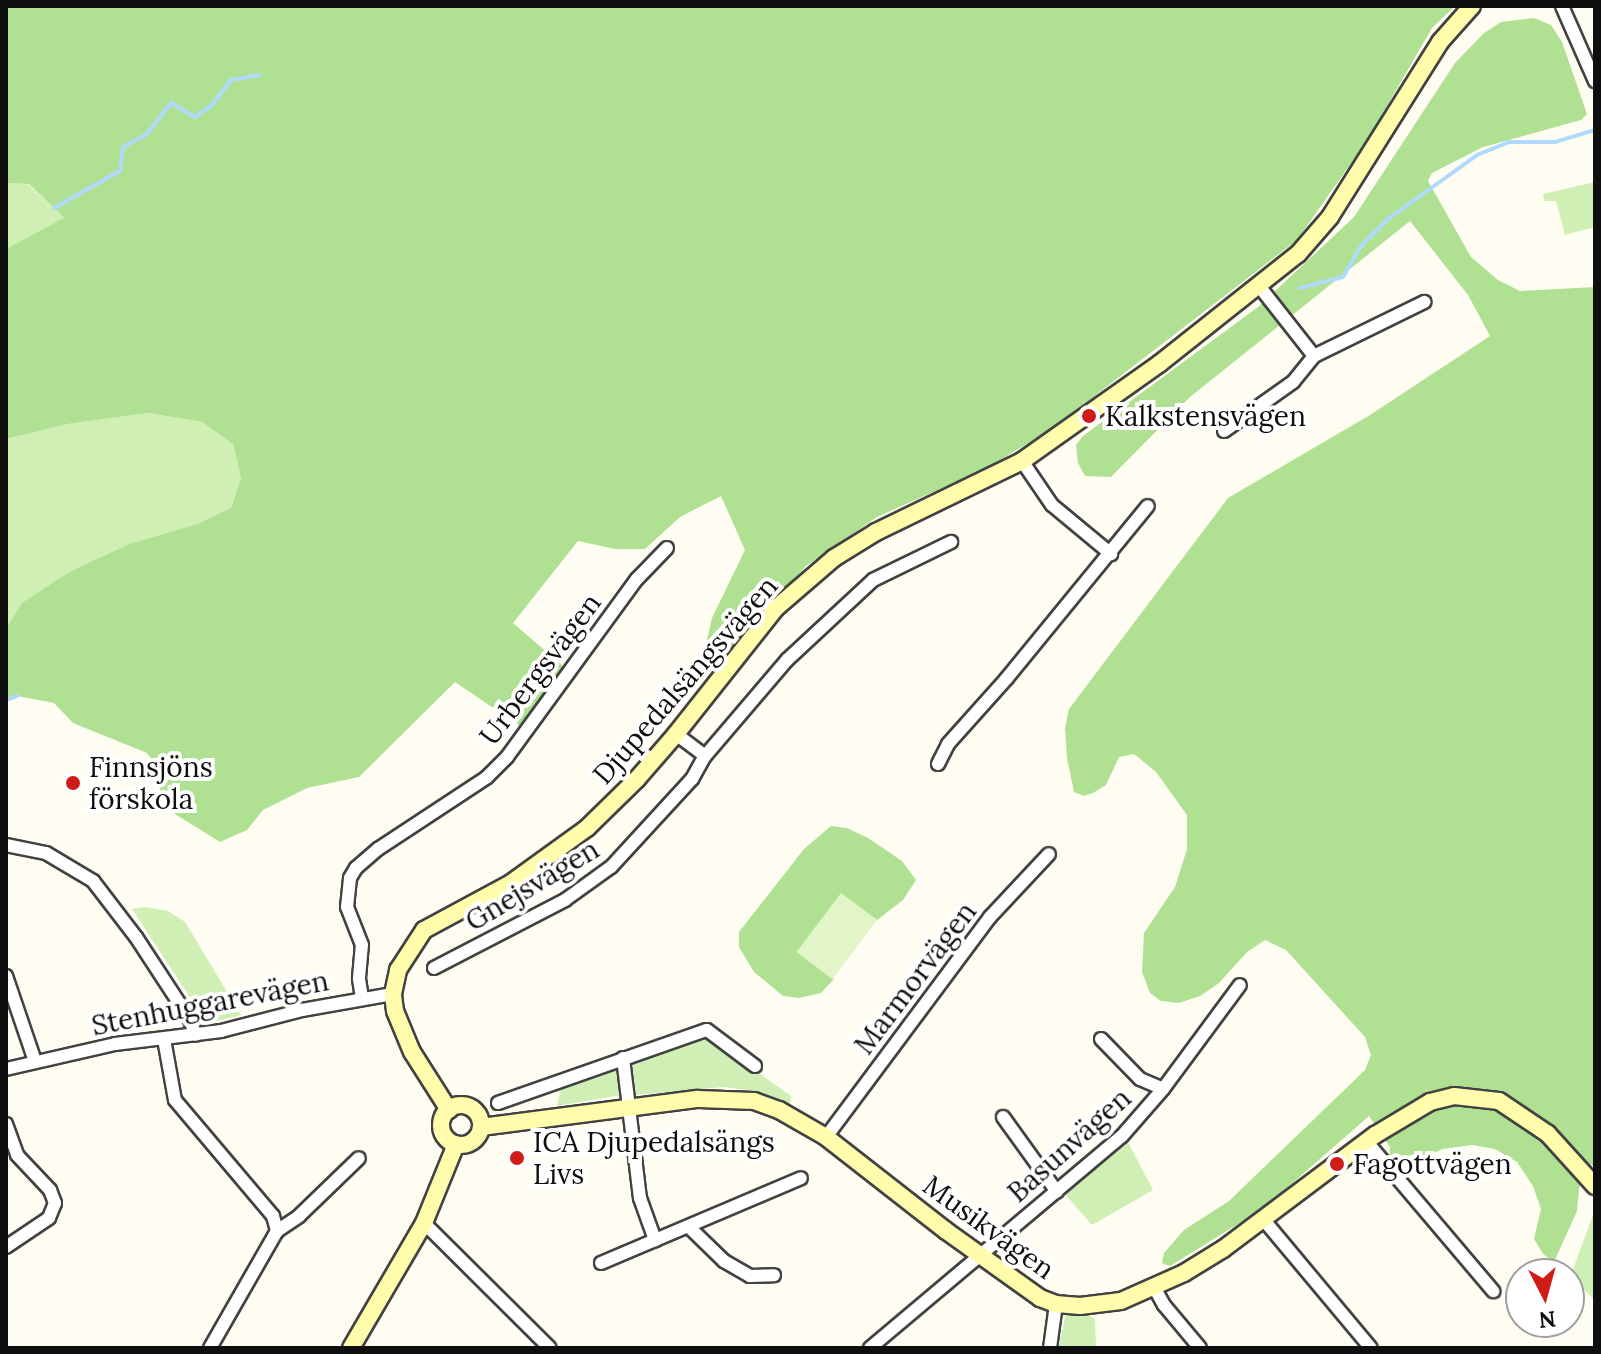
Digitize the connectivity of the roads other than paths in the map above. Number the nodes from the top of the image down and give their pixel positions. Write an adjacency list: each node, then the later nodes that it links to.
1 (1472, 6): 4 (street, Djupedalsängsvägen)
2 (1562, 6): 3 (street)
3 (1595, 81)
4 (1259, 286): 6 (street); 8 (street, Djupedalsängsvägen)
5 (1424, 302): 6 (street)
6 (1314, 356): 7 (street)
7 (1224, 431)
8 (1022, 461): 12 (street); 13 (street, Djupedalsängsvägen)
9 (1148, 506): 12 (street)
10 (951, 542): 14 (street, Gnejsvägen)
11 (667, 548): 22 (street, Urbergsvägen)
12 (1111, 554): 15 (street)
13 (676, 734): 14 (street); 21 (street, Djupedalsängsvägen)
14 (705, 756): 18 (street, Gnejsvägen)
15 (938, 764)
16 (6, 845): 23 (street)
17 (1049, 854): 37 (street, Marmorvägen)
18 (434, 968)
19 (6, 976): 27 (street)
20 (1240, 985): 30 (street, Basunvägen)
21 (393, 994): 22 (street, Stenhuggarevägen); 33 (street)
22 (362, 998): 23 (street, Stenhuggarevägen)
23 (196, 1035): 24 (street, Stenhuggarevägen)
24 (164, 1039): 27 (street, Stenhuggarevägen); 47 (street)
25 (1101, 1039): 30 (street)
26 (623, 1058): 28 (street); 31 (street); 32 (street)
27 (35, 1061): 29 (street, Stenhuggarevägen)
28 (755, 1066)
29 (6, 1069)
30 (1163, 1089): 43 (street, Basunvägen)
31 (498, 1103)
32 (631, 1106): 36 (street, Musikvägen); 37 (street, Musikvägen); 48 (street)
33 (449, 1110): 36 (street); 39 (street)
34 (1003, 1117): 43 (street)
35 (6, 1124): 49 (street)
36 (481, 1127): 39 (street, Musikvägen)
37 (826, 1137): 50 (street, Musikvägen)
38 (1366, 1141): 42 (street, Musikvägen); 44 (street, Musikvägen); 54 (street)
39 (456, 1144): 45 (street)
40 (359, 1158): 47 (street)
41 (801, 1178): 46 (street)
42 (1595, 1186)
43 (1057, 1192): 50 (street, Basunvägen)
44 (1263, 1219): 53 (street, Musikvägen); 62 (street)
45 (424, 1223): 57 (street); 58 (street)
46 (689, 1227): 48 (street); 52 (street)
47 (277, 1231): 56 (street)
48 (655, 1240): 51 (street)
49 (6, 1247)
50 (980, 1256): 55 (street, Musikvägen); 59 (street, Basunvägen)
51 (601, 1263)
52 (774, 1275)
53 (1154, 1287): 55 (street, Musikvägen); 61 (street)
54 (1493, 1291)
55 (1056, 1304): 60 (street)
56 (210, 1348)
57 (351, 1348)
58 (550, 1348)
59 (870, 1348)
60 (1050, 1348)
61 (1200, 1348)
62 (1371, 1348)

